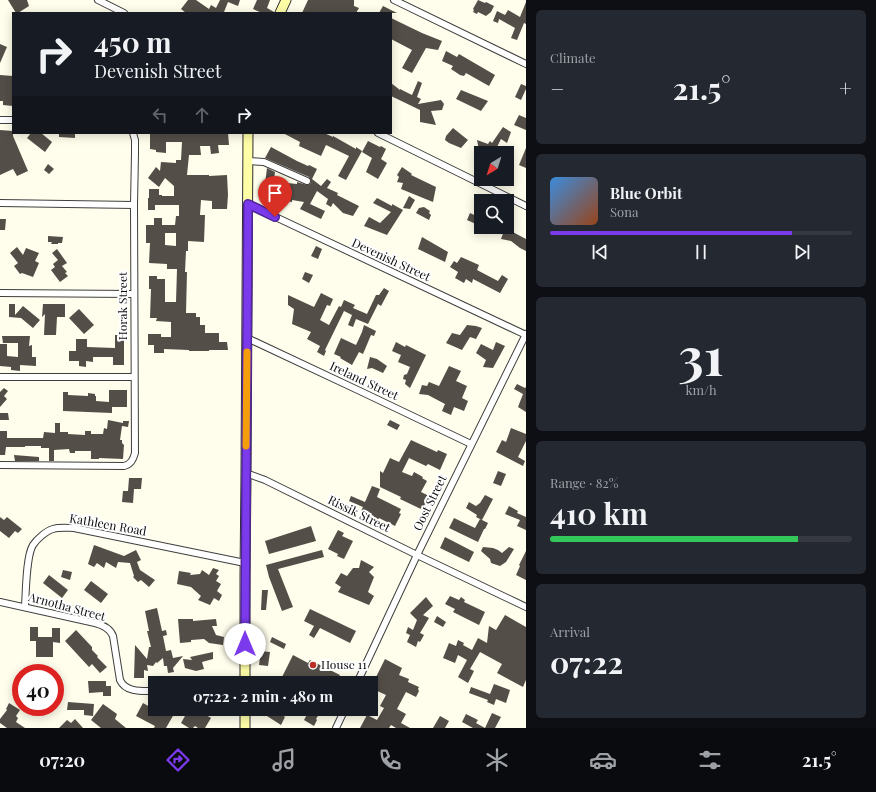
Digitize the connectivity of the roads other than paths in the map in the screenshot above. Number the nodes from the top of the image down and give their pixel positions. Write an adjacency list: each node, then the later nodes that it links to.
1 (98, 0): 4 (street)
2 (286, 0): 5 (street)
3 (394, 0): 6 (street)
4 (122, 12)
5 (280, 12)
6 (526, 64)
7 (0, 120): 8 (street)
8 (12, 120)
9 (133, 134): 16 (street, Horak Street)
10 (248, 134): 12 (street)
11 (380, 134): 17 (street)
12 (248, 161): 13 (street); 15 (street)
13 (307, 181)
14 (0, 204): 16 (street)
15 (248, 204): 20 (street, Devenish Street); 21 (street)
16 (134, 205): 19 (street, Horak Street)
17 (526, 206)
18 (0, 292): 19 (street)
19 (134, 294): 22 (street, Horak Street)
20 (526, 334): 24 (street, Oost Street)
21 (247, 338): 24 (street, Ireland Street); 26 (street)
22 (134, 377): 23 (street); 25 (street, Horak Street)
23 (0, 378)
24 (471, 444): 27 (street, Oost Street)
25 (0, 465)
26 (246, 472): 27 (street, Rissik Street); 28 (street)
27 (417, 555): 31 (street, Rissik Street); 33 (street, Oost Street)
28 (245, 563): 30 (street, Kathleen Road); 32 (street)
29 (0, 602): 30 (street, Arnotha Street)
30 (25, 606): 34 (street, Arnotha Street)
31 (526, 607)
32 (245, 676)
33 (360, 676)
34 (148, 691)
35 (245, 716): 37 (street)
36 (342, 716): 38 (street)
37 (245, 728)
38 (336, 728)

